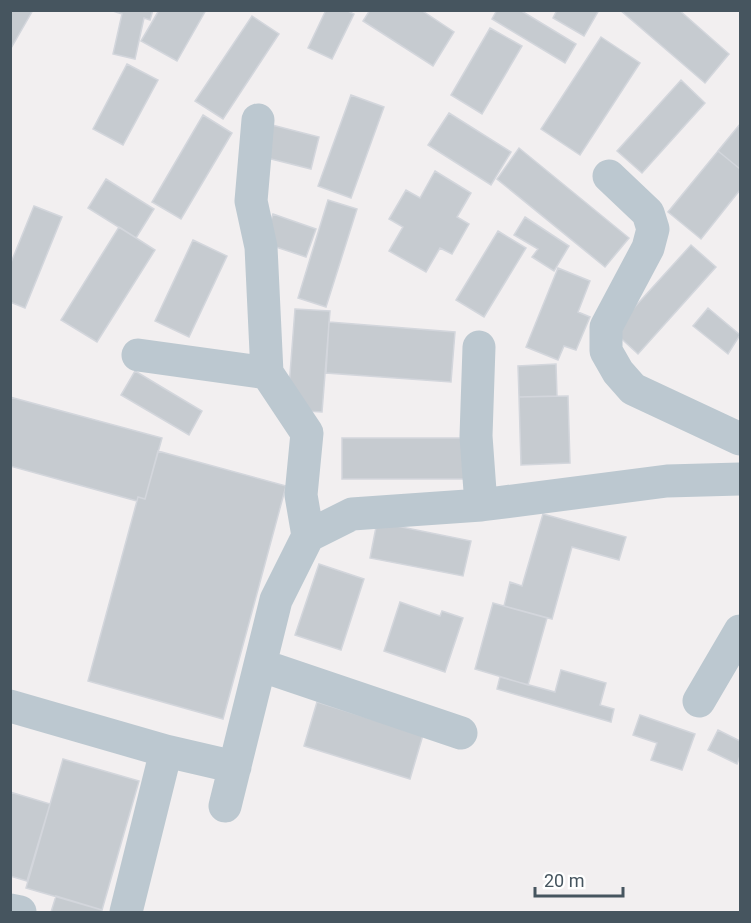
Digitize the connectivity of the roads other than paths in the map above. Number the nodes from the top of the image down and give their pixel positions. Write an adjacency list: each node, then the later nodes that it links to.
1 (258, 120): 5 (street)
2 (609, 176): 6 (street)
3 (479, 347): 8 (street)
4 (138, 355): 5 (street)
5 (267, 373): 9 (street)
6 (741, 439)
7 (741, 479): 8 (street)
8 (481, 506): 9 (street)
9 (308, 536): 11 (street)
10 (741, 631): 12 (street)
11 (260, 665): 14 (street); 16 (street)
12 (699, 701)
13 (10, 706): 15 (street)
14 (461, 733)
15 (166, 751): 16 (street); 20 (street)
16 (235, 767): 17 (street)
17 (225, 806)
18 (10, 910): 19 (street)
19 (20, 912)
20 (126, 912)

